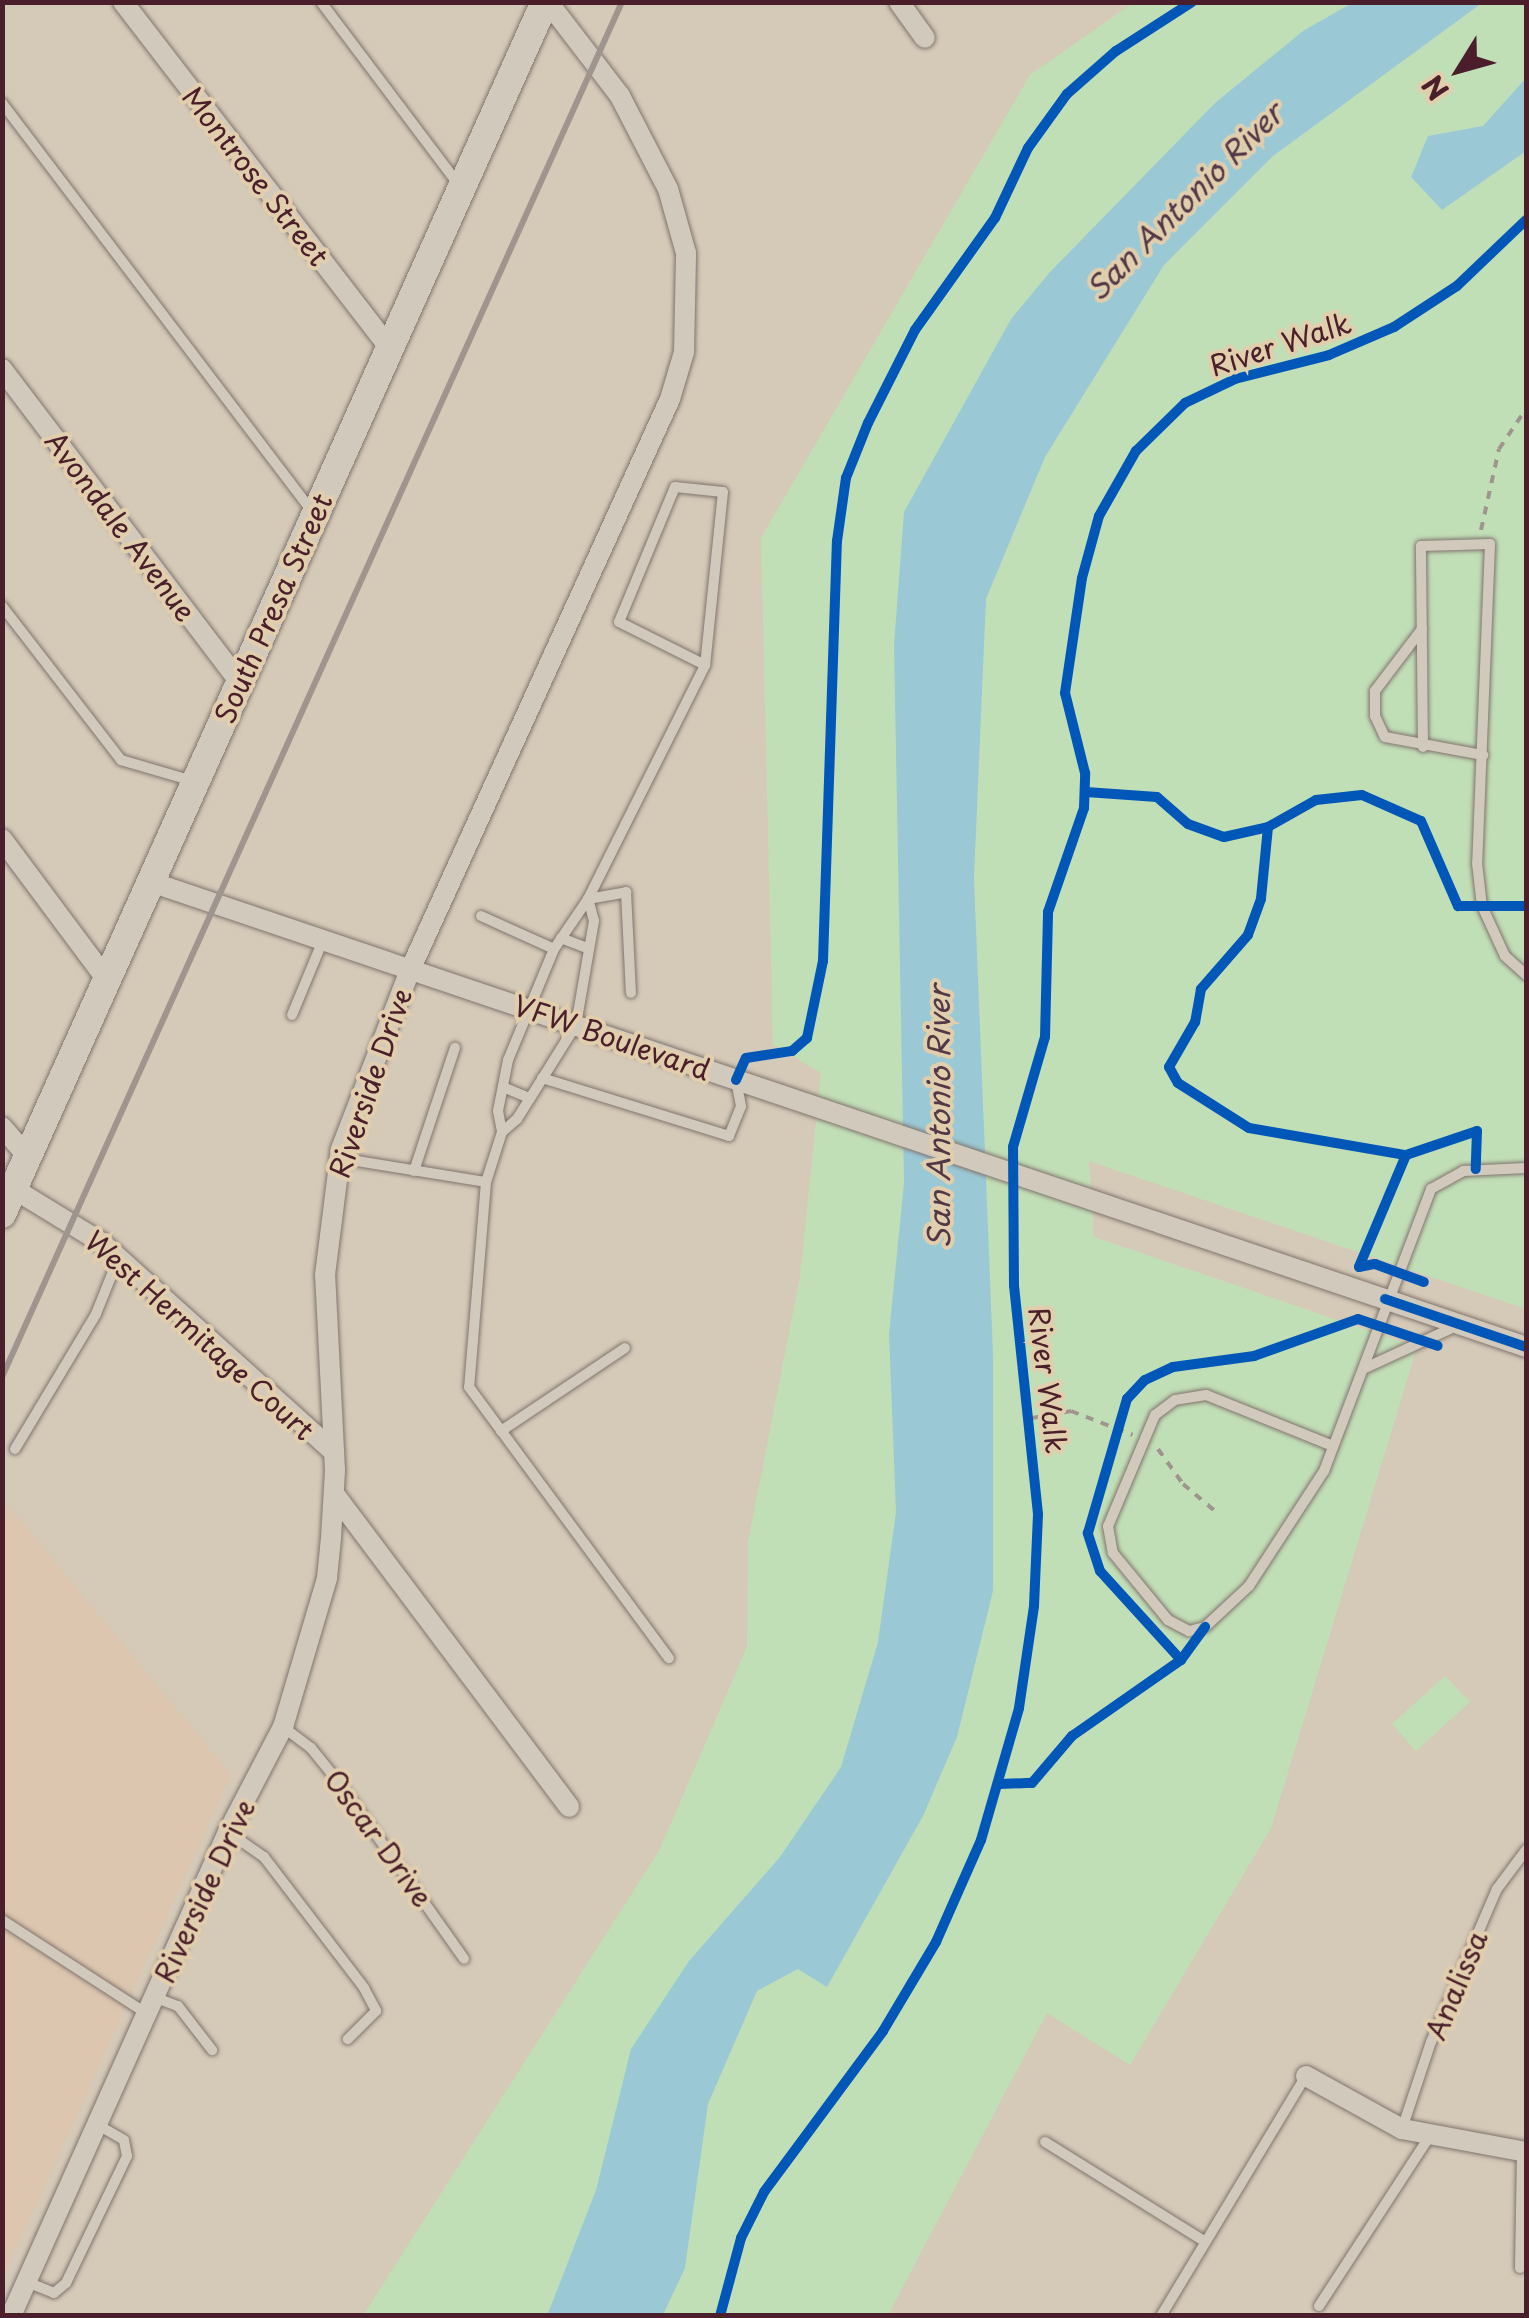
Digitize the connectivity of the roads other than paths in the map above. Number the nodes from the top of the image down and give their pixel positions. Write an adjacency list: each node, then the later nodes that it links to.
1 (123, 2): 8 (street, Montrose Street)
2 (321, 2): 7 (lane)
3 (546, 2): 7 (main road, South Presa Street); 26 (street, Riverside Drive)
4 (899, 2): 5 (street)
5 (925, 38)
6 (2, 103): 10 (lane)
7 (463, 190): 8 (main road, South Presa Street)
8 (390, 350): 10 (main road, South Presa Street)
9 (2, 369): 14 (street, Avondale Avenue)
10 (315, 515): 14 (main road, South Presa Street)
11 (2, 606): 17 (lane)
12 (1422, 629): 15 (lane); 15 (lane); 16 (lane)
13 (705, 664): 13 (lane); 20 (lane)
14 (240, 682): 17 (main road, South Presa Street)
15 (1423, 746): 16 (lane)
16 (1484, 755): 27 (lane)
17 (196, 782): 19 (main road, South Presa Street)
18 (2, 838): 28 (street)
19 (151, 882): 23 (street, VFW Boulevard); 28 (main road, South Presa Street)
20 (588, 899): 22 (lane); 24 (lane); 29 (lane)
21 (480, 916): 25 (lane)
22 (561, 938): 24 (lane); 25 (lane)
23 (324, 940): 26 (street, VFW Boulevard); 31 (lane)
24 (589, 949): 32 (lane)
25 (554, 950): 30 (lane)
26 (411, 968): 30 (street, VFW Boulevard); 41 (street, Riverside Drive)
27 (1526, 975)
28 (108, 981): 40 (main road, South Presa Street)
29 (632, 993)
30 (529, 1008): 32 (street, VFW Boulevard); 36 (lane)
31 (292, 1016)
32 (576, 1025): 34 (lane); 35 (street, VFW Boulevard)
33 (454, 1048): 43 (lane)
34 (542, 1078): 35 (lane); 37 (lane)
35 (736, 1080): 47 (street, VFW Boulevard)
36 (503, 1087): 37 (lane); 39 (lane)
37 (529, 1098): 39 (lane)
38 (2, 1127): 40 (street)
39 (502, 1132): 44 (lane)
40 (28, 1157): 45 (main road, South Presa Street)
41 (339, 1158): 43 (lane); 55 (street, Riverside Drive)
42 (1526, 1168): 47 (lane)
43 (414, 1170): 44 (lane)
44 (486, 1182): 52 (lane)
45 (8, 1202): 46 (street, West Hermitage Court)
46 (118, 1258): 54 (lane); 55 (street, West Hermitage Court)
47 (1385, 1298): 48 (street, VFW Boulevard); 51 (lane)
48 (1461, 1325): 50 (street, VFW Boulevard); 51 (lane)
49 (625, 1348): 52 (lane)
50 (1526, 1348)
51 (1364, 1369): 53 (lane)
52 (501, 1430): 57 (lane)
53 (1333, 1446): 53 (lane)
54 (15, 1450)
55 (334, 1452): 56 (street, Riverside Drive)
56 (334, 1495): 58 (street, Riverside Drive); 59 (street)
57 (669, 1658)
58 (283, 1727): 60 (street, Riverside Drive); 63 (lane, Oscar Drive)
59 (568, 1808)
60 (228, 1832): 64 (street, Riverside Drive); 65 (lane)
61 (1526, 1850): 69 (lane, Analissa)
62 (2, 1920): 64 (lane)
63 (464, 1959)
64 (151, 2006): 66 (lane); 68 (street, Riverside Drive)
65 (348, 2039)
66 (212, 2050)
67 (1306, 2076): 69 (street); 73 (lane)
68 (97, 2124): 75 (street, Riverside Drive); 75 (lane)
69 (1402, 2130): 70 (street)
70 (1429, 2137): 72 (street); 76 (lane)
71 (1045, 2142): 73 (lane)
72 (1524, 2152): 74 (lane)
73 (1204, 2242): 78 (lane)
74 (1520, 2268)
75 (26, 2282): 77 (street, Riverside Drive)
76 (1319, 2306)
77 (11, 2316)
78 (1161, 2316)

